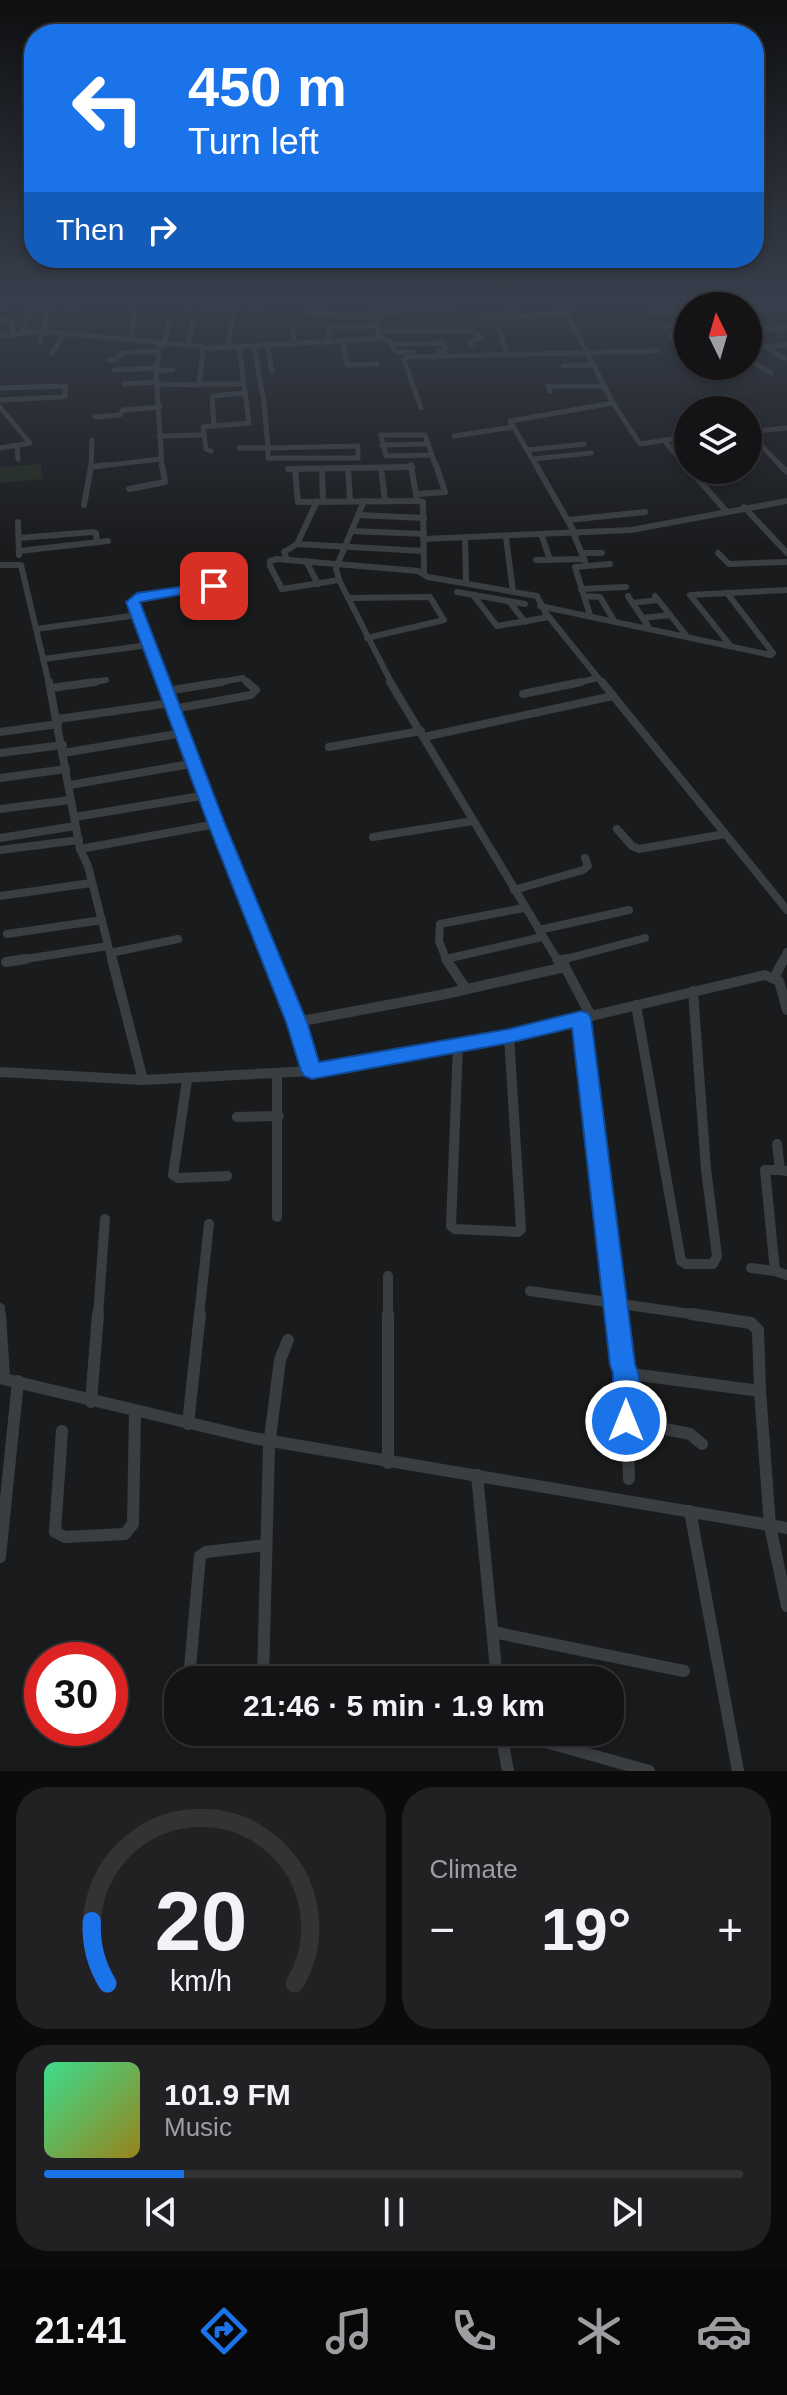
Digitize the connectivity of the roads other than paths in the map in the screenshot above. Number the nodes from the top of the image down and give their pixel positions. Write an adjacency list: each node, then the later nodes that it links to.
1 (198, 381): 9 (street)
2 (243, 381): 8 (street)
3 (261, 381): 34 (street)
4 (412, 381): 18 (street)
5 (602, 381): 10 (street)
6 (157, 383): 7 (street); 9 (street); 17 (street)
7 (124, 384)
8 (243, 384): 9 (street); 13 (street)
9 (201, 385)
10 (605, 386): 12 (street); 15 (street)
11 (0, 388): 14 (street)
12 (550, 391)
13 (245, 393): 20 (street); 20 (street)
14 (0, 400)
15 (613, 403): 21 (street); 35 (street)
16 (0, 407): 30 (street)
17 (160, 407): 19 (street); 25 (street)
18 (421, 408)
19 (95, 417)
20 (214, 426): 24 (street)
21 (513, 427): 26 (street); 36 (street)
22 (787, 428): 23 (street)
23 (762, 431)
24 (203, 435): 25 (street); 37 (street)
25 (159, 436): 41 (street)
26 (454, 436)
27 (92, 440): 43 (street)
28 (428, 444): 29 (street); 29 (street); 38 (street)
29 (382, 445): 39 (street)
30 (17, 446): 32 (street); 40 (street)
31 (762, 446): 48 (street)
32 (0, 448)
33 (239, 448): 34 (street)
34 (268, 448): 34 (street)
35 (674, 448)
36 (527, 450): 42 (street); 42 (street)
37 (211, 451)
38 (433, 455): 39 (street); 51 (street)
39 (409, 456): 44 (street)
40 (18, 459)
41 (161, 459): 43 (street); 50 (street)
42 (533, 459): 63 (street)
43 (91, 467): 57 (street)
44 (412, 467): 46 (street); 51 (street)
45 (348, 468): 46 (street); 47 (street); 53 (street)
46 (381, 468): 55 (street)
47 (322, 469): 52 (street); 52 (street)
48 (787, 472)
49 (702, 484): 60 (street)
50 (129, 489)
51 (417, 497): 55 (street); 62 (street)
52 (320, 501): 53 (street); 76 (street)
53 (350, 501): 54 (street)
54 (364, 501): 55 (street); 61 (street)
55 (385, 501)
56 (787, 501): 58 (street)
57 (84, 505)
58 (744, 507): 60 (street); 82 (street)
59 (645, 512): 63 (street)
60 (727, 512): 68 (street)
61 (358, 515): 62 (street); 66 (street)
62 (424, 518): 69 (street)
63 (568, 520): 68 (street)
64 (18, 522): 72 (street)
65 (49, 522): 67 (street)
66 (351, 531): 69 (street); 77 (street)
67 (51, 535): 72 (street); 75 (street)
68 (575, 535): 70 (street); 83 (street)
69 (423, 536): 73 (street); 79 (street)
70 (542, 536): 71 (street); 86 (street)
71 (506, 537): 73 (street); 100 (street)
72 (19, 538): 78 (street)
73 (465, 538): 95 (street)
74 (108, 541): 75 (street)
75 (97, 542): 78 (street)
76 (297, 544): 77 (street); 84 (street)
77 (346, 547): 79 (street); 89 (street)
78 (19, 551): 90 (street)
79 (424, 551): 93 (street)
80 (602, 553): 83 (street)
81 (718, 553): 88 (street)
82 (787, 553)
83 (584, 559): 86 (street); 91 (street); 101 (street)
84 (287, 560): 87 (street); 96 (street)
85 (536, 560): 86 (street)
86 (550, 560)
87 (306, 561): 89 (street); 96 (street)
88 (787, 562)
89 (338, 563): 93 (street); 94 (street)
90 (19, 564): 92 (street); 117 (street)
91 (610, 564)
92 (0, 565)
93 (424, 573): 95 (street)
94 (339, 580): 96 (street); 104 (street)
95 (466, 583): 100 (street)
96 (318, 584)
97 (626, 587): 101 (street)
98 (787, 590): 102 (street)
99 (457, 592): 103 (street)
100 (513, 592): 108 (street)
101 (582, 592): 110 (street); 114 (street)
102 (727, 593): 121 (street); 121 (street)
103 (473, 595): 105 (street); 115 (street)
104 (348, 598): 119 (street); 119 (street)
105 (509, 601): 106 (street); 115 (street)
106 (525, 604)
107 (227, 605): 109 (street)
108 (540, 606): 110 (street); 112 (street)
109 (138, 615): 117 (street); 120 (street)
110 (590, 615): 114 (street)
111 (670, 615): 113 (street); 113 (street); 118 (street)
112 (549, 617): 115 (street); 123 (street)
113 (643, 618): 116 (street)
114 (613, 619): 116 (street)
115 (525, 622)
116 (648, 626): 118 (street)
117 (36, 629): 122 (street)
118 (686, 635): 121 (street)
119 (367, 638): 133 (street)
120 (149, 645): 122 (street); 126 (street)
121 (731, 646)
122 (43, 659): 125 (street)
123 (598, 678): 127 (street); 128 (street)
124 (106, 680): 125 (street)
125 (51, 688): 130 (street)
126 (167, 691): 129 (street); 129 (street)
127 (523, 694)
128 (613, 696): 133 (street); 148 (street)
129 (172, 706): 130 (street); 132 (street)
130 (58, 721): 131 (street); 135 (street)
131 (0, 732)
132 (183, 733): 135 (street); 137 (street)
133 (422, 734): 134 (street); 144 (street)
134 (329, 747)
135 (63, 749): 136 (street); 138 (street)
136 (0, 753)
137 (196, 763): 140 (street); 141 (street)
138 (66, 769): 139 (street); 140 (street)
139 (0, 778)
140 (70, 785): 142 (street)
141 (207, 795): 145 (street); 146 (street)
142 (70, 800): 143 (street); 145 (street)
143 (0, 809)
144 (473, 821): 149 (street); 155 (street)
145 (75, 822): 150 (street); 151 (street)
146 (216, 824): 151 (street); 177 (street)
147 (617, 829): 148 (street)
148 (725, 834): 159 (street)
149 (373, 837)
150 (0, 838)
151 (79, 845): 152 (street); 154 (street)
152 (0, 850)
153 (585, 858): 155 (street)
154 (91, 883): 156 (street); 160 (street)
155 (514, 890): 157 (street)
156 (0, 896)
157 (524, 908): 162 (street); 167 (street)
158 (629, 910): 162 (street)
159 (787, 910)
160 (102, 920): 161 (street); 165 (street)
161 (7, 934)
162 (541, 934): 167 (street); 169 (street)
163 (645, 938): 169 (street)
164 (178, 939): 165 (street)
165 (109, 950): 168 (street); 183 (street)
166 (786, 957): 170 (street)
167 (446, 959): 171 (street)
168 (6, 962)
169 (561, 964): 171 (street); 176 (street)
170 (774, 978): 172 (street); 173 (street)
171 (466, 989): 177 (street)
172 (693, 991): 174 (street); 174 (street)
173 (785, 994): 175 (street)
174 (636, 1005): 176 (street)
175 (787, 1010)
176 (586, 1017): 178 (street); 197 (street)
177 (297, 1022): 180 (street)
178 (509, 1036): 179 (street); 179 (street)
179 (458, 1045): 180 (street)
180 (312, 1071): 182 (street)
181 (0, 1072): 183 (street)
182 (277, 1075): 184 (street); 185 (street)
183 (143, 1080): 184 (street)
184 (187, 1080): 189 (street)
185 (279, 1116): 186 (street); 190 (street)
186 (237, 1117)
187 (777, 1144): 188 (street)
188 (784, 1170): 194 (street)
189 (227, 1176)
190 (277, 1217)
191 (105, 1219): 204 (street)
192 (209, 1224): 207 (street)
193 (751, 1268): 194 (street)
194 (781, 1273)
195 (388, 1276): 211 (street)
196 (530, 1291): 197 (street)
197 (617, 1303): 200 (street); 203 (street)
198 (0, 1308): 201 (street)
199 (288, 1340): 209 (street)
200 (626, 1372): 203 (street); 206 (street)
201 (2, 1378): 202 (street)
202 (18, 1381): 204 (street); 218 (street)
203 (760, 1391): 215 (street)
204 (91, 1402): 205 (street)
205 (135, 1412): 207 (street); 208 (street)
206 (626, 1421): 210 (street); 213 (street)
207 (188, 1424): 209 (street)
208 (62, 1431)
209 (268, 1441): 211 (street); 217 (street)
210 (702, 1444)
211 (388, 1463): 212 (street)
212 (477, 1475): 214 (street); 220 (street)
213 (629, 1479)
214 (690, 1511): 215 (street); 229 (street)
215 (770, 1526): 216 (street); 219 (street)
216 (787, 1528)
217 (266, 1545): 221 (street); 222 (street)
218 (0, 1557)
219 (787, 1606)
220 (493, 1632): 223 (street); 224 (street)
221 (190, 1666)
222 (263, 1666)
223 (496, 1666)
224 (684, 1671)
225 (504, 1746): 227 (street)
226 (560, 1746): 228 (street)
227 (508, 1771)
228 (649, 1771)
229 (738, 1771)

